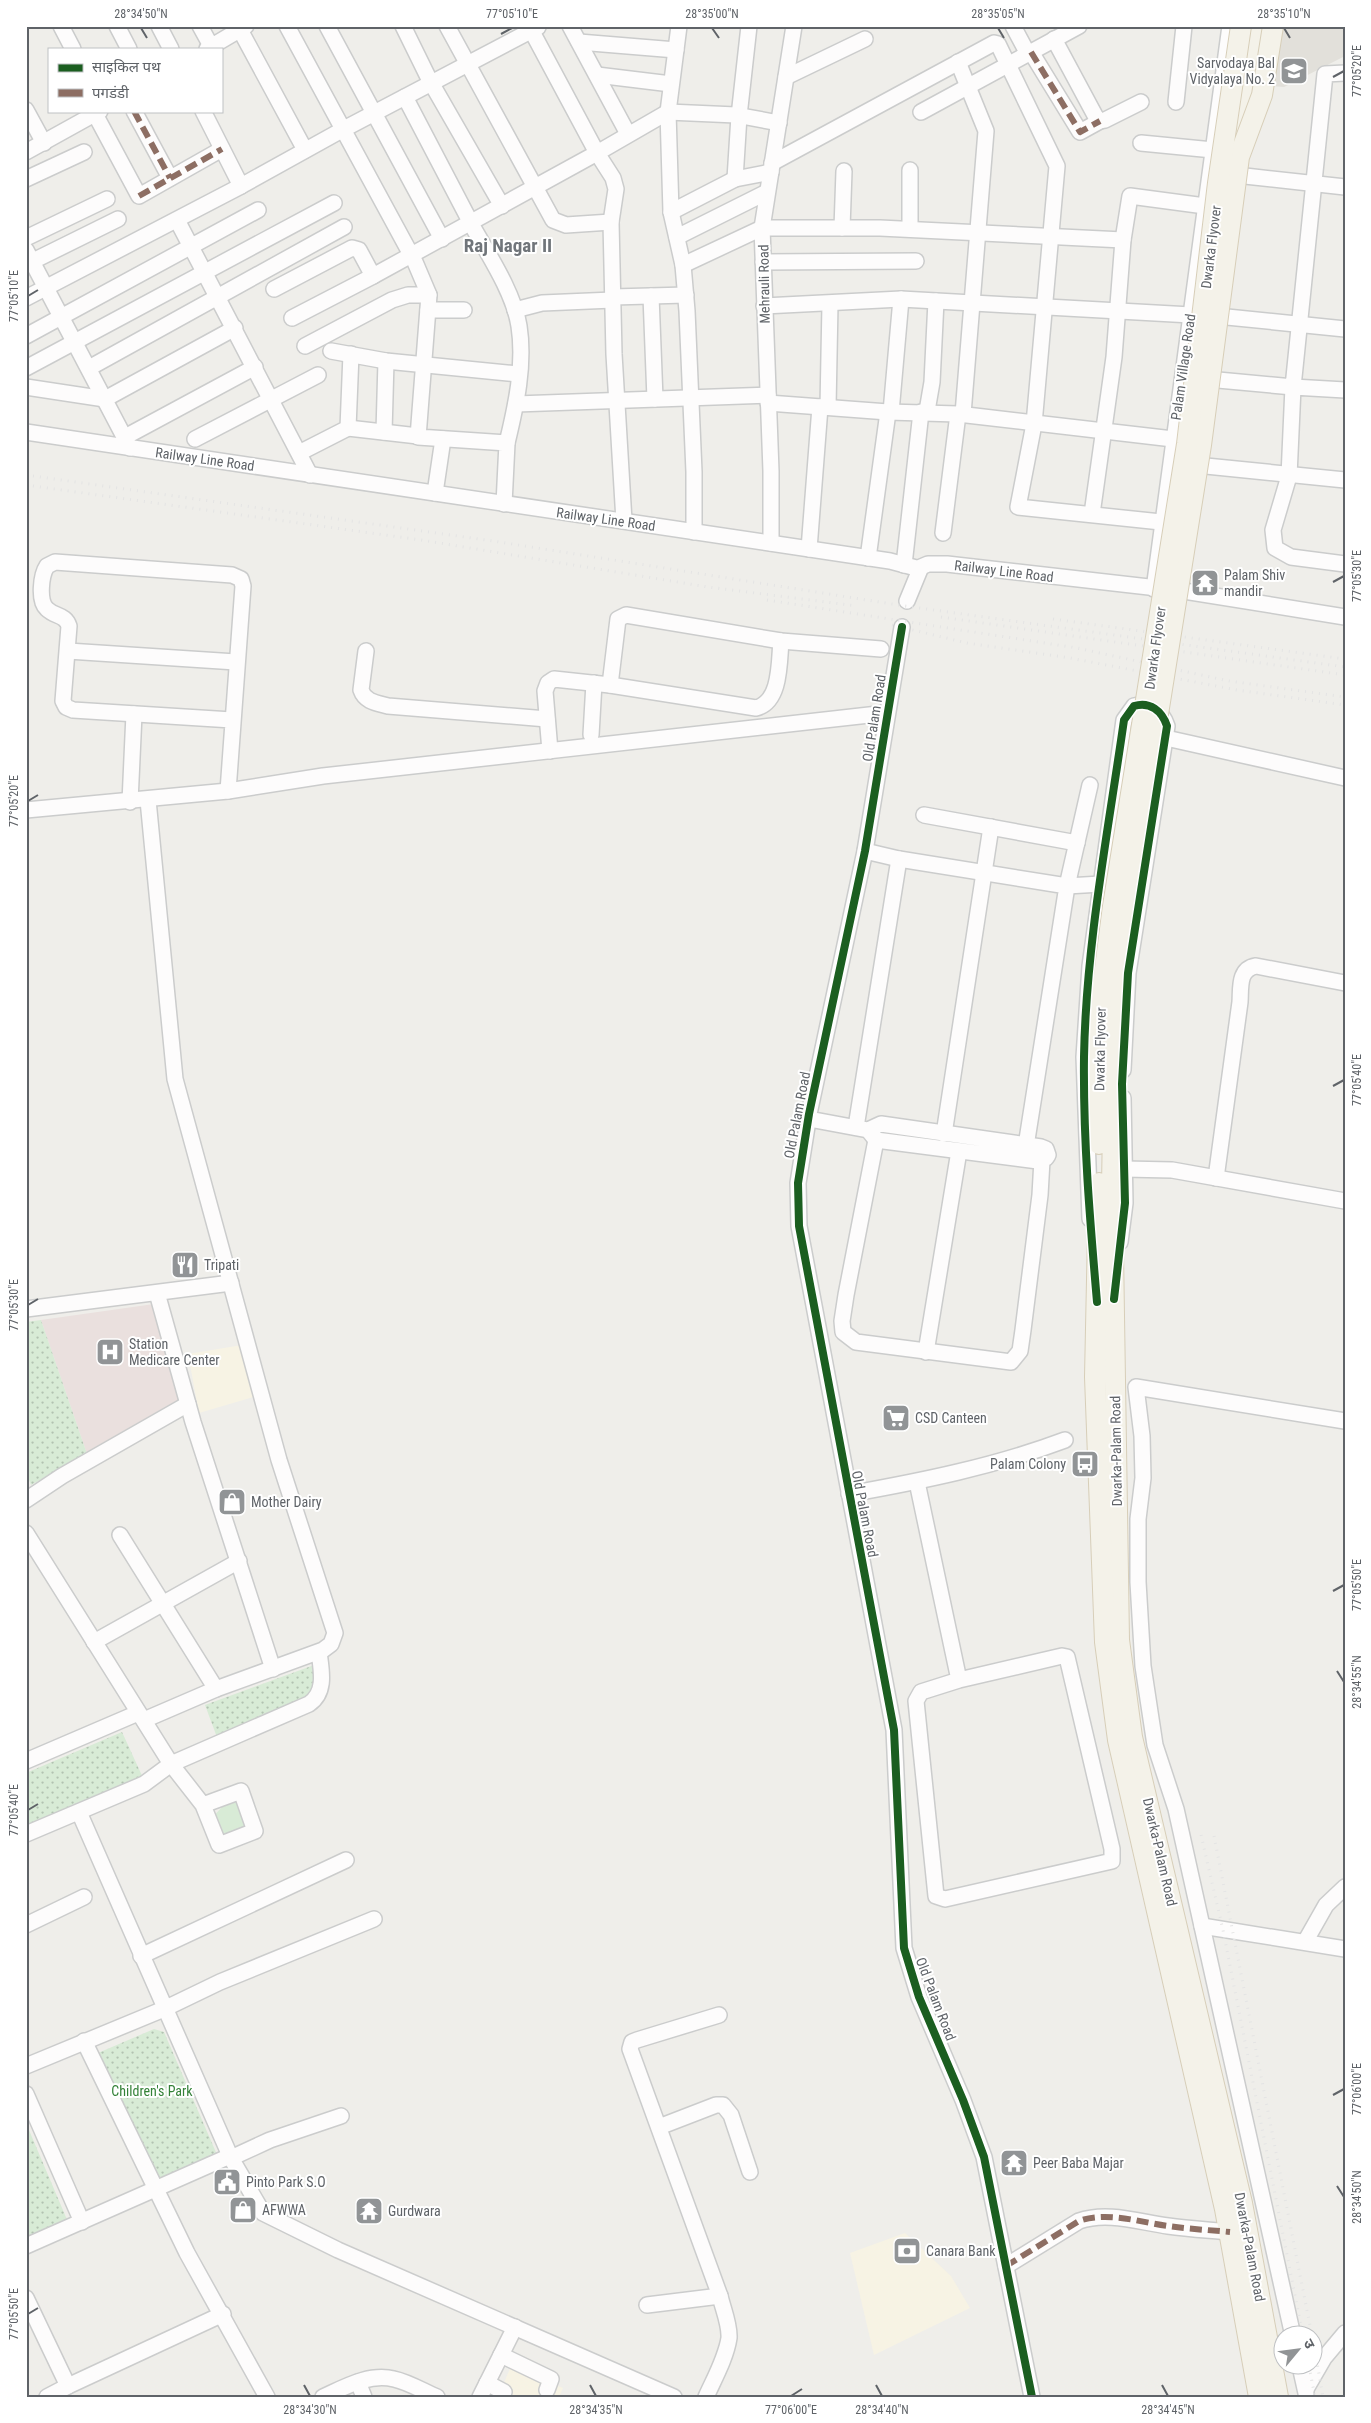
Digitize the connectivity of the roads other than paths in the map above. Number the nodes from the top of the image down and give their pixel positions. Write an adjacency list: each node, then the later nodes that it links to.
1 (61, 26): 26 (street)
2 (117, 26): 27 (street)
3 (159, 26): 28 (street)
4 (200, 26): 29 (street)
5 (287, 26): 54 (street)
6 (327, 26): 50 (street)
7 (403, 26): 38 (street)
8 (448, 26): 33 (street)
9 (570, 26): 25 (street)
10 (679, 26): 30 (street)
11 (749, 26): 51 (street)
12 (794, 26): 37 (street, Mehrauli Road)
13 (1013, 26): 31 (street)
14 (1079, 26): 24 (street)
15 (1184, 26): 43 (street)
16 (1230, 26): 60 (street, Palam Village Road)
17 (1241, 26): 228 (main road, Dwarka Flyover, bridge)
18 (1256, 26): 64 (main road, Dwarka Flyover, bridge)
19 (1264, 26): 68 (street)
20 (1273, 26): 64 (main road, bridge)
21 (242, 27): 29 (street); 59 (street)
22 (533, 28): 33 (street); 63 (street)
23 (865, 39): 37 (street)
24 (1054, 39): 31 (street); 52 (street)
25 (578, 42): 30 (street); 36 (street)
26 (72, 48)
27 (128, 48)
28 (170, 48)
29 (208, 48)
30 (676, 50): 39 (street)
31 (1030, 53): 34 (street); 52 (street)
32 (958, 62): 34 (street); 40 (street); 65 (street)
33 (468, 64): 38 (street); 74 (street)
34 (1008, 66): 40 (street); 92 (street)
35 (1345, 73): 72 (street)
36 (597, 76): 39 (street); 55 (street)
37 (786, 77): 53 (street, Mehrauli Road)
38 (432, 83): 41 (street); 79 (street)
39 (671, 84): 47 (street)
40 (969, 86): 48 (street); 91 (street)
41 (405, 97): 50 (street); 85 (street)
42 (1141, 102): 52 (street)
43 (1176, 102)
44 (26, 110): 56 (street)
45 (135, 112): 69 (street)
46 (204, 112): 58 (street)
47 (668, 112): 51 (street); 55 (street); 82 (street)
48 (921, 112)
49 (98, 113): 56 (street); 69 (street)
50 (374, 113): 54 (street); 95 (street)
51 (739, 116): 53 (street); 71 (street)
52 (1100, 121)
53 (779, 123): 65 (street, Mehrauli Road)
54 (342, 130): 59 (street); 98 (street)
55 (628, 134): 63 (street)
56 (44, 143): 61 (street)
57 (1141, 143): 60 (street)
58 (222, 149): 69 (street); 73 (street)
59 (305, 150): 73 (street)
60 (1212, 150): 80 (street, Palam Village Road)
61 (26, 152)
62 (84, 152): 70 (street)
63 (597, 153): 74 (street); 86 (street)
64 (1239, 157): 228 (main road, Dwarka Flyover, bridge)
65 (772, 168): 71 (street); 76 (street, Mehrauli Road)
66 (910, 170): 90 (street)
67 (844, 171): 89 (street)
68 (1245, 176): 72 (street); 124 (street)
69 (170, 178)
70 (26, 179)
71 (735, 179): 82 (street)
72 (1313, 184): 75 (street); 126 (street)
73 (241, 186): 84 (street)
74 (535, 187): 79 (street); 86 (street)
75 (1345, 187)
76 (767, 192): 88 (street, Mehrauli Road); 93 (street)
77 (107, 199): 94 (street)
78 (334, 203): 103 (street)
79 (502, 206): 85 (street)
80 (1205, 206): 96 (street); 122 (street, Palam Village Road)
81 (258, 210): 97 (street)
82 (671, 212): 93 (street)
83 (118, 219): 101 (street)
84 (177, 220): 97 (street); 105 (street)
85 (471, 222): 95 (street); 120 (street)
86 (611, 222): 111 (street)
87 (344, 227): 110 (street)
88 (762, 228): 89 (street); 100 (street, Mehrauli Road); 102 (street)
89 (842, 228): 90 (street)
90 (910, 229): 91 (street)
91 (978, 231): 92 (street); 116 (street)
92 (1051, 235): 96 (street); 118 (street)
93 (677, 237): 102 (street)
94 (26, 238)
95 (442, 239): 98 (street)
96 (1123, 240): 121 (street)
97 (192, 246): 103 (street); 123 (street)
98 (412, 255): 104 (street); 114 (street)
99 (916, 261): 100 (street)
100 (763, 262): 117 (street, Mehrauli Road)
101 (30, 263): 105 (street)
102 (684, 265): 107 (street)
103 (206, 273): 110 (street); 130 (street)
104 (373, 276): 106 (street); 125 (street)
105 (46, 288): 109 (street); 123 (street)
106 (274, 289)
107 (686, 295): 108 (street); 146 (street)
108 (651, 296): 111 (street); 148 (street)
109 (26, 298)
110 (219, 298): 127 (street); 138 (street)
111 (613, 298): 120 (street); 150 (street)
112 (902, 299): 113 (street); 115 (street); 153 (street)
113 (936, 301): 116 (street); 154 (street)
114 (428, 302): 119 (street); 131 (street); 135 (street)
115 (830, 304): 117 (street); 152 (street)
116 (972, 304): 118 (street); 155 (street)
117 (764, 306): 149 (street, Mehrauli Road)
118 (1045, 307): 121 (street); 156 (street)
119 (464, 310)
120 (515, 310): 139 (street)
121 (1119, 312): 122 (street); 158 (street)
122 (1190, 315): 124 (street); 164 (street, Palam Village Road)
123 (62, 316): 129 (street); 130 (street)
124 (1226, 317): 126 (street); 141 (street)
125 (292, 318)
126 (1300, 324): 128 (street); 143 (street)
127 (235, 328): 136 (street); 145 (street)
128 (1345, 329)
129 (26, 336)
130 (75, 342): 137 (street); 138 (street)
131 (306, 346)
132 (331, 352): 133 (street)
133 (351, 354): 134 (street); 157 (street)
134 (386, 361): 135 (street); 160 (street)
135 (423, 365): 139 (street); 161 (street)
136 (255, 367): 147 (street); 165 (street)
137 (26, 368)
138 (89, 368): 145 (street)
139 (518, 374): 151 (street)
140 (318, 375): 147 (street)
141 (1218, 380): 143 (street); 168 (street)
142 (26, 387): 145 (street)
143 (1293, 387): 144 (street); 170 (street)
144 (1345, 390)
145 (105, 398): 165 (street)
146 (690, 398): 148 (street); 149 (street); 177 (street)
147 (272, 399): 162 (street); 167 (street)
148 (656, 399): 150 (street)
149 (768, 399): 152 (street); 179 (street, Mehrauli Road)
150 (617, 401): 151 (street); 175 (street)
151 (516, 404): 166 (street)
152 (824, 407): 153 (street); 180 (street)
153 (890, 412): 154 (street); 181 (street)
154 (924, 412): 155 (street); 183 (street)
155 (961, 414): 156 (street); 178 (street)
156 (1034, 424): 158 (street); 174 (street)
157 (348, 428): 160 (street); 167 (street)
158 (1105, 431): 164 (street); 174 (street)
159 (26, 432): 165 (street, Railway Line Road)
160 (384, 432): 161 (street)
161 (418, 436): 163 (street)
162 (195, 438)
163 (443, 438): 166 (street); 172 (street)
164 (1173, 439): 176 (street, Palam Village Road)
165 (128, 443): 169 (street, Railway Line Road)
166 (507, 443): 173 (street)
167 (299, 453): 169 (street)
168 (1206, 466): 170 (street); 186 (street)
169 (310, 474): 172 (street, Railway Line Road)
170 (1288, 476): 171 (street); 182 (street)
171 (1345, 480)
172 (435, 493): 173 (street, Railway Line Road)
173 (504, 504): 175 (street, Railway Line Road)
174 (1092, 514): 176 (street)
175 (624, 522): 177 (street, Railway Line Road)
176 (1161, 522): 185 (street, Palam Village Road)
177 (694, 532): 179 (street, Railway Line Road)
178 (942, 533)
179 (771, 543): 180 (street, Railway Line Road)
180 (809, 549): 181 (street, Railway Line Road)
181 (868, 558): 183 (street, Railway Line Road)
182 (1345, 564)
183 (904, 565): 184 (street, Railway Line Road)
184 (920, 569): 185 (street, Railway Line Road); 187 (street)
185 (1154, 588): 186 (street, Railway Line Road)
186 (1184, 591): 188 (street, Railway Line Road)
187 (907, 601)
188 (1345, 617)
189 (902, 627): 197 (street, Old Palam Road)
190 (781, 641): 191 (street); 196 (street); 196 (street)
191 (881, 649)
192 (68, 651): 194 (street); 194 (street); 198 (street)
193 (366, 651): 199 (street)
194 (236, 662): 200 (street)
195 (594, 683): 196 (street); 199 (street); 201 (street)
196 (610, 685)
197 (887, 713): 203 (street); 213 (street, Old Palam Road)
198 (134, 714): 200 (street); 208 (street)
199 (547, 719): 203 (street)
200 (232, 720): 206 (street)
201 (591, 735)
202 (1166, 738): 204 (street); 216 (street); 225 (street)
203 (550, 751): 206 (street)
204 (1345, 778)
205 (1090, 785): 212 (street)
206 (228, 791): 207 (street)
207 (148, 800): 208 (street); 229 (street)
208 (130, 802): 209 (street)
209 (26, 810)
210 (924, 815): 211 (street)
211 (991, 827): 212 (street); 215 (street)
212 (1077, 843): 217 (street)
213 (865, 851): 214 (street); 219 (street, Old Palam Road)
214 (900, 859): 215 (street); 220 (street)
215 (982, 872): 217 (street); 221 (street)
216 (1101, 884): 217 (street); 231 (street)
217 (1067, 886): 222 (street)
218 (1345, 983): 226 (street)
219 (809, 1119): 220 (street); 238 (street, Old Palam Road)
220 (867, 1132): 221 (street); 223 (street); 233 (street)
221 (944, 1134): 222 (street)
222 (1026, 1146): 224 (street)
223 (959, 1151): 224 (street); 233 (street)
224 (1042, 1160): 233 (street)
225 (1124, 1169): 226 (street); 231 (street)
226 (1216, 1178): 227 (street)
227 (1345, 1201)
228 (1105, 1247): 231 (main road, Dwarka Flyover)
229 (231, 1283): 230 (street); 245 (street)
230 (158, 1293): 232 (street); 234 (street)
231 (1105, 1301): 275 (main road, Dwarka-Palam Road); 303 (main road, Dwarka-Palam Road)
232 (26, 1309)
233 (926, 1352)
234 (188, 1404): 239 (street); 242 (street)
235 (1345, 1421): 260 (street)
236 (1065, 1440): 237 (street)
237 (917, 1482): 238 (street); 247 (street)
238 (849, 1494): 277 (street, Old Palam Road)
239 (26, 1500)
240 (26, 1533): 244 (street)
241 (120, 1535): 243 (street)
242 (239, 1561): 243 (street); 246 (street)
243 (162, 1602): 244 (street); 248 (street)
244 (94, 1642): 249 (street)
245 (319, 1652): 246 (street); 251 (street)
246 (273, 1669): 248 (street)
247 (959, 1680): 247 (street)
248 (216, 1689): 249 (street)
249 (141, 1717): 250 (street); 251 (street)
250 (26, 1761)
251 (171, 1764): 252 (street); 253 (street)
252 (203, 1805)
253 (79, 1812): 254 (street); 263 (street)
254 (26, 1834)
255 (346, 1860): 263 (street)
256 (1345, 1887): 261 (street)
257 (84, 1897): 259 (street)
258 (374, 1919): 264 (street)
259 (26, 1925)
260 (1202, 1926): 261 (street); 282 (street)
261 (1305, 1942): 262 (street)
262 (1345, 1949)
263 (141, 1956): 264 (street)
264 (164, 2009): 266 (street); 271 (street)
265 (719, 2014): 270 (street)
266 (84, 2041): 267 (street); 273 (street)
267 (26, 2066)
268 (26, 2094): 274 (street)
269 (341, 2116): 271 (street)
270 (659, 2127): 272 (street); 278 (street)
271 (230, 2157): 273 (street); 283 (street)
272 (750, 2172)
273 (155, 2190): 274 (street); 281 (street)
274 (82, 2222): 276 (street)
275 (1230, 2232): 277 (street); 302 (main road, Dwarka-Palam Road)
276 (26, 2246)
277 (1006, 2266): 301 (street, Old Palam Road)
278 (720, 2296): 280 (street); 300 (street)
279 (26, 2298): 289 (street)
280 (647, 2305)
281 (223, 2314): 289 (street); 295 (street)
282 (1291, 2326)
283 (515, 2327): 285 (street); 293 (street)
284 (1345, 2333): 292 (street)
285 (501, 2355): 288 (street); 290 (street)
286 (1302, 2376): 292 (street)
287 (358, 2382): 296 (street); 297 (street); 298 (street)
288 (487, 2382): 291 (street); 299 (street)
289 (68, 2386): 294 (street)
290 (547, 2390)
291 (504, 2392)
292 (1306, 2393)
293 (670, 2396)
294 (46, 2397)
295 (267, 2397)
296 (323, 2397)
297 (364, 2397)
298 (437, 2397)
299 (480, 2397)
300 (706, 2397)
301 (1032, 2397)
302 (1260, 2397)
303 (1278, 2397)

